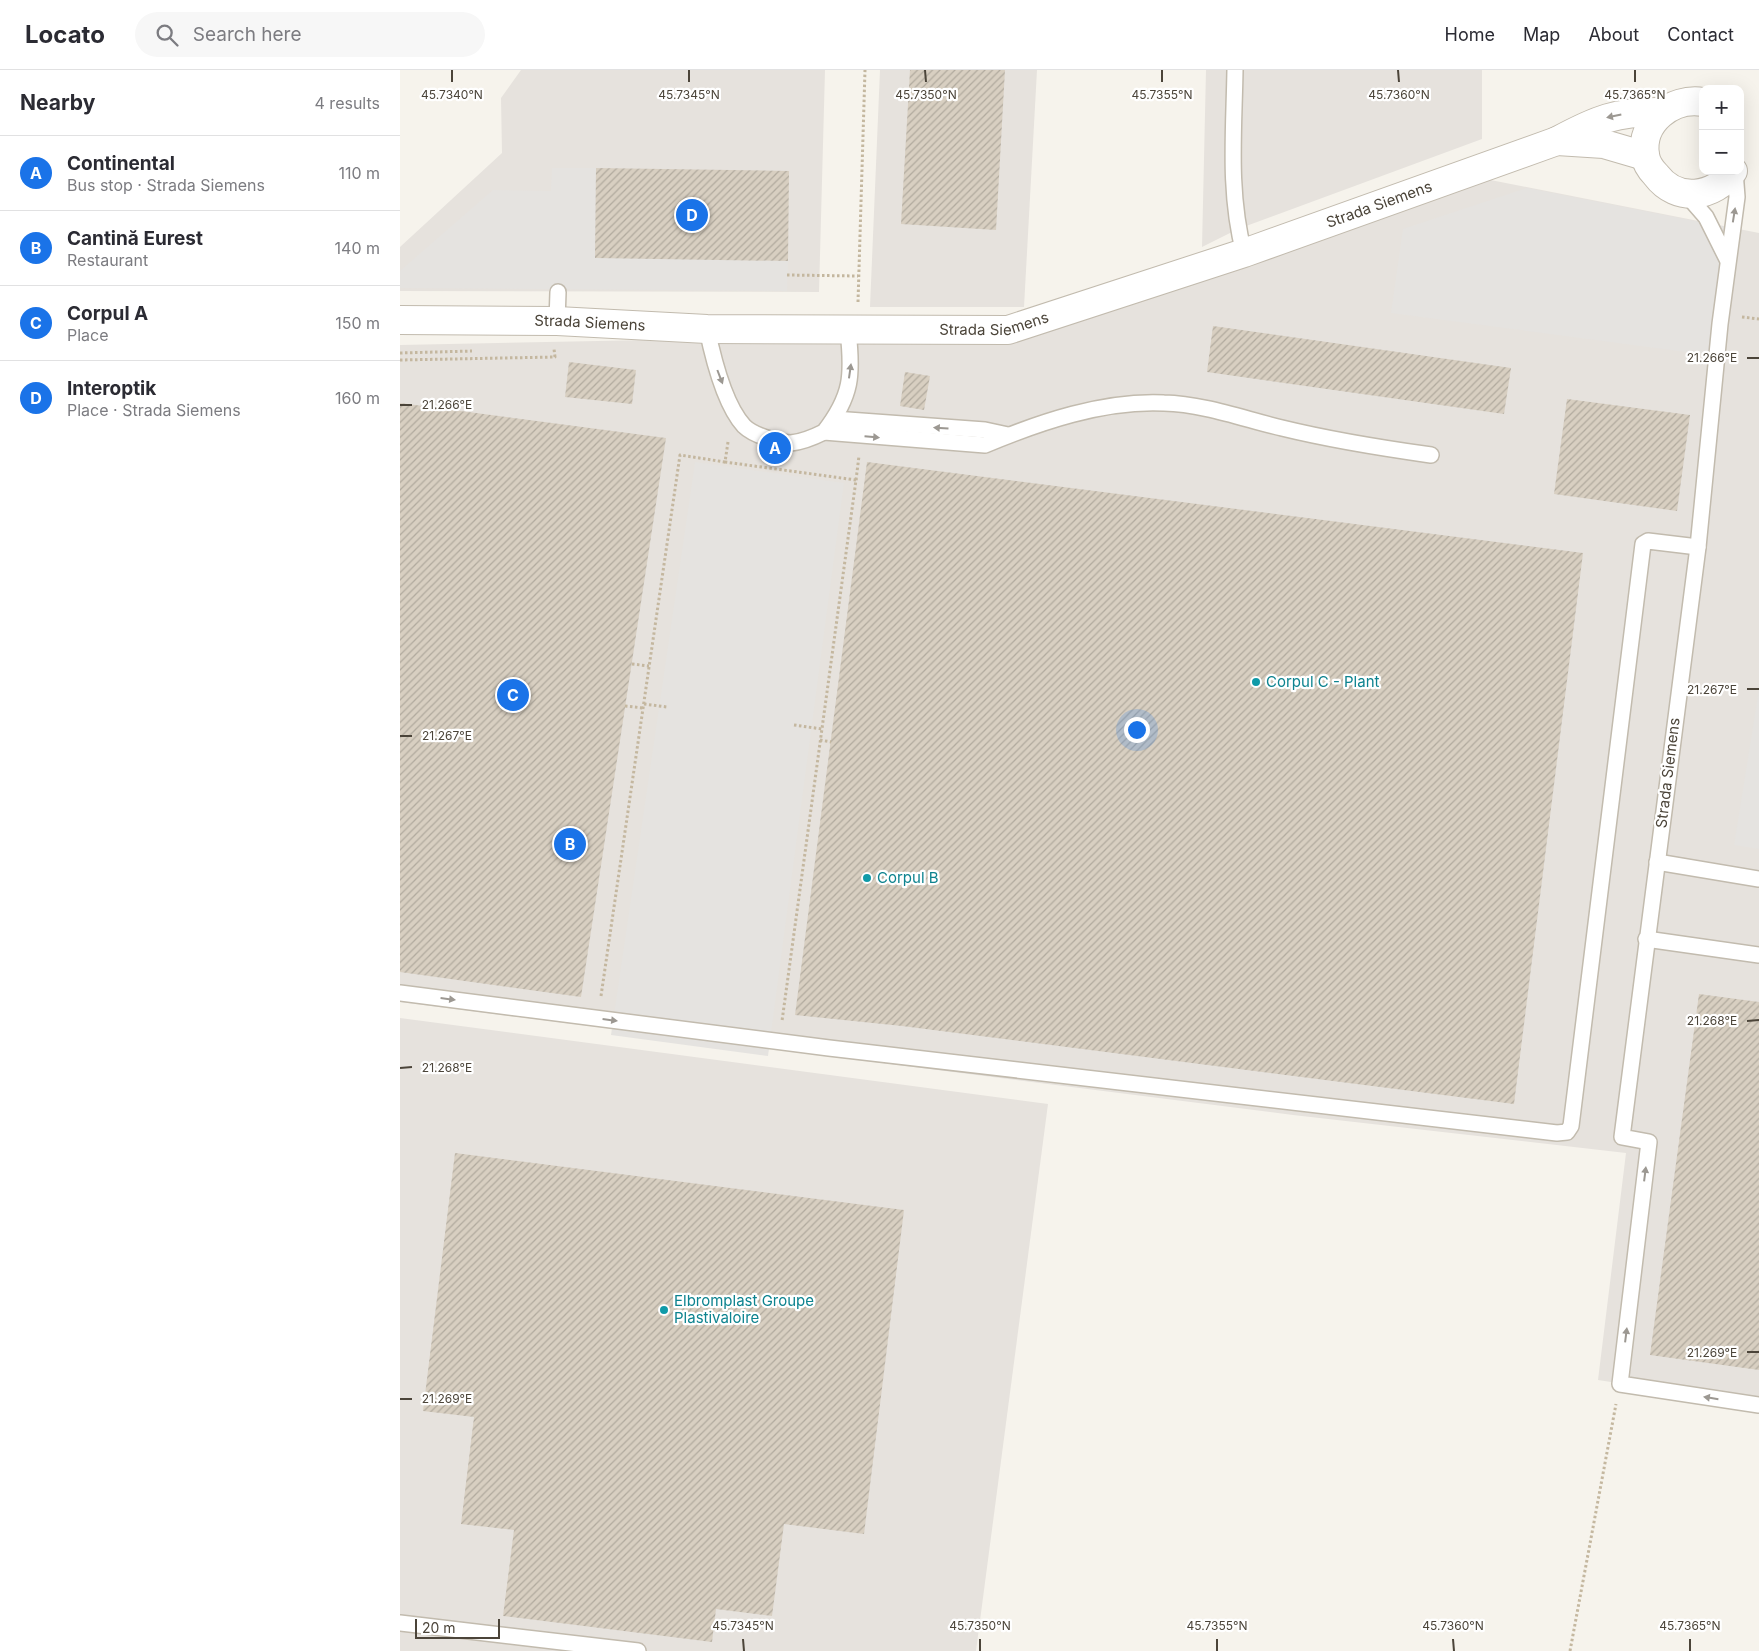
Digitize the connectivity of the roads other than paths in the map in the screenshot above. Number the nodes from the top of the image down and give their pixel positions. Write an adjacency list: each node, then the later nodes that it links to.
1 (1235, 70): 9 (lane)
2 (1699, 101): 3 (street)
3 (1662, 112): 4 (street, Strada Siemens, one-way to 4); 5 (street)
4 (1557, 141): 5 (street, Strada Siemens); 9 (street, Strada Siemens)
5 (1645, 156): 8 (street)
6 (1730, 175): 8 (street)
7 (1734, 175): 10 (lane, Strada Siemens, one-way to 7)
8 (1686, 194): 10 (lane)
9 (1244, 253): 15 (street, Strada Siemens)
10 (1727, 259): 20 (lane, Strada Siemens)
11 (558, 292): 13 (lane)
12 (400, 320): 13 (street, Strada Siemens)
13 (555, 321): 14 (street, Strada Siemens)
14 (707, 330): 15 (street, Strada Siemens); 17 (lane, one-way to 17)
15 (856, 331): 16 (lane, one-way to 15)
16 (834, 419): 17 (lane); 18 (lane, one-way to 16)
17 (824, 432): 18 (lane, one-way to 18)
18 (1008, 435): 19 (lane)
19 (1431, 455)
20 (1698, 547): 21 (lane, Strada Siemens); 25 (lane, one-way to 20)
21 (1656, 862): 22 (lane); 23 (lane, Strada Siemens)
22 (1759, 879)
23 (1646, 939): 24 (lane); 26 (lane, Strada Siemens, one-way to 23)
24 (1759, 955)
25 (400, 993)
26 (1759, 1405)
27 (400, 1623): 28 (lane)
28 (638, 1651)

